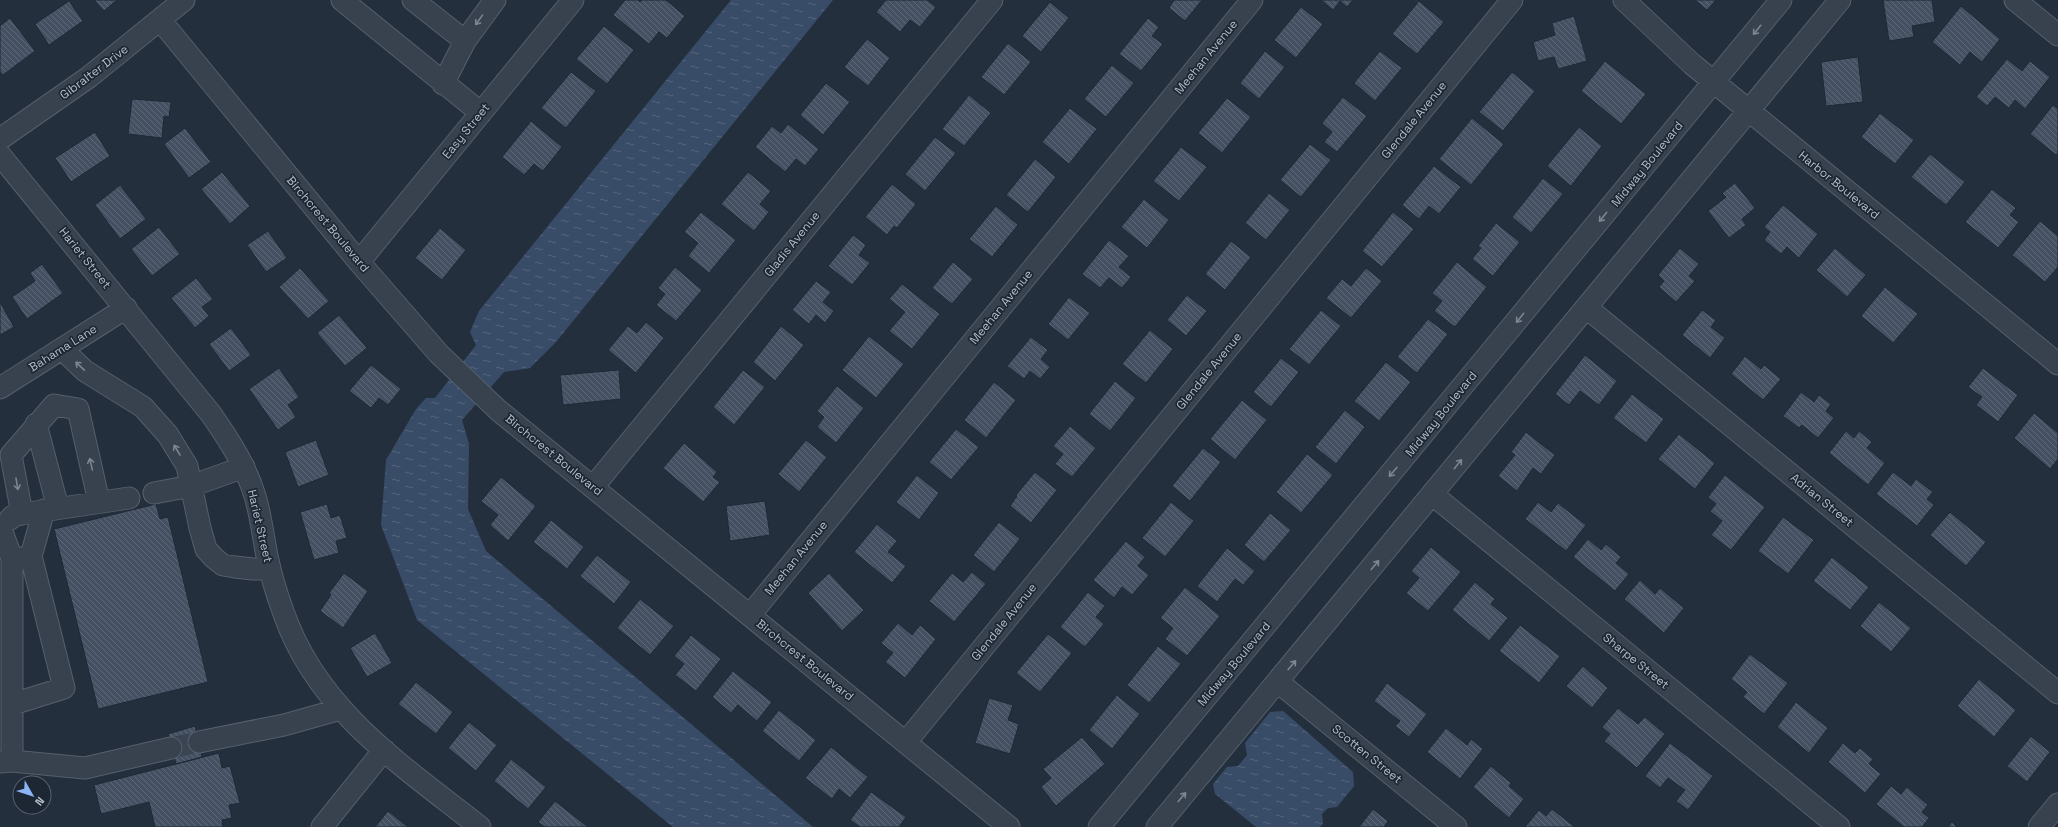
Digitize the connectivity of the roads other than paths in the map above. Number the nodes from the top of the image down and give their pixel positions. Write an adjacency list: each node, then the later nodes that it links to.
1 (184, 0): 13 (street, Gibralter Drive)
2 (342, 0): 17 (street)
3 (413, 0): 15 (street)
4 (495, 0): 15 (street, one-way to 15)
5 (573, 0): 19 (street, Easy Street)
6 (992, 0): 31 (street, Gladis Avenue)
7 (1252, 0): 41 (street, Meehan Avenue)
8 (1512, 0): 47 (street, Glendale Avenue)
9 (1624, 0): 16 (street, Harbor Boulevard)
10 (1781, 0): 16 (street, Midway Boulevard, one-way to 16)
11 (1840, 0): 18 (street)
12 (2015, 0): 14 (street)
13 (160, 20): 20 (street, Gibralter Drive); 22 (street, Birchcrest Boulevard)
14 (2058, 35)
15 (464, 41): 17 (street)
16 (1714, 82): 18 (street, Harbor Boulevard); 55 (street, Midway Boulevard, one-way to 55)
17 (443, 84): 19 (street)
18 (1748, 111): 24 (street); 26 (street, Harbor Boulevard)
19 (481, 113): 22 (street, Easy Street)
20 (0, 139)
21 (0, 155): 23 (street, Hariet Street)
22 (359, 262): 31 (street, Birchcrest Boulevard)
23 (126, 308): 25 (street, Bahama Lane); 29 (street, Hariet Street)
24 (1587, 308): 33 (street, one-way to 24); 43 (street, Adrian Street)
25 (62, 349): 27 (street, Bahama Lane); 30 (street, one-way to 25)
26 (2058, 364)
27 (0, 388)
28 (36, 424): 35 (street, one-way to 28); 36 (street); 37 (street, one-way to 37)
29 (244, 467): 30 (street); 40 (street, Hariet Street)
30 (191, 486): 32 (street); 40 (street)
31 (593, 487): 41 (street, Birchcrest Boulevard)
32 (154, 493)
33 (1433, 495): 42 (street, one-way to 33); 58 (street, Sharpe Street)
34 (129, 498): 35 (street)
35 (99, 502): 36 (street)
36 (51, 509): 37 (street); 39 (street)
37 (22, 514): 38 (street)
38 (0, 529): 39 (street)
39 (22, 558): 44 (street); 44 (street)
40 (270, 568): 45 (street, Hariet Street)
41 (750, 615): 47 (street, Birchcrest Boulevard)
42 (1278, 682): 56 (street, one-way to 42); 57 (street, Scotten Street)
43 (2058, 693)
44 (13, 704): 50 (street)
45 (341, 709): 46 (street); 49 (street, Hariet Street)
46 (199, 742)
47 (906, 742): 54 (street, Birchcrest Boulevard)
48 (171, 748): 50 (street)
49 (384, 750): 52 (street); 53 (street, Hariet Street)
50 (6, 762)
51 (2058, 804): 59 (street)
52 (322, 827)
53 (480, 827)
54 (1008, 827)
55 (1099, 827)
56 (1157, 827)
57 (1456, 827)
58 (1839, 827)
59 (2039, 827)

